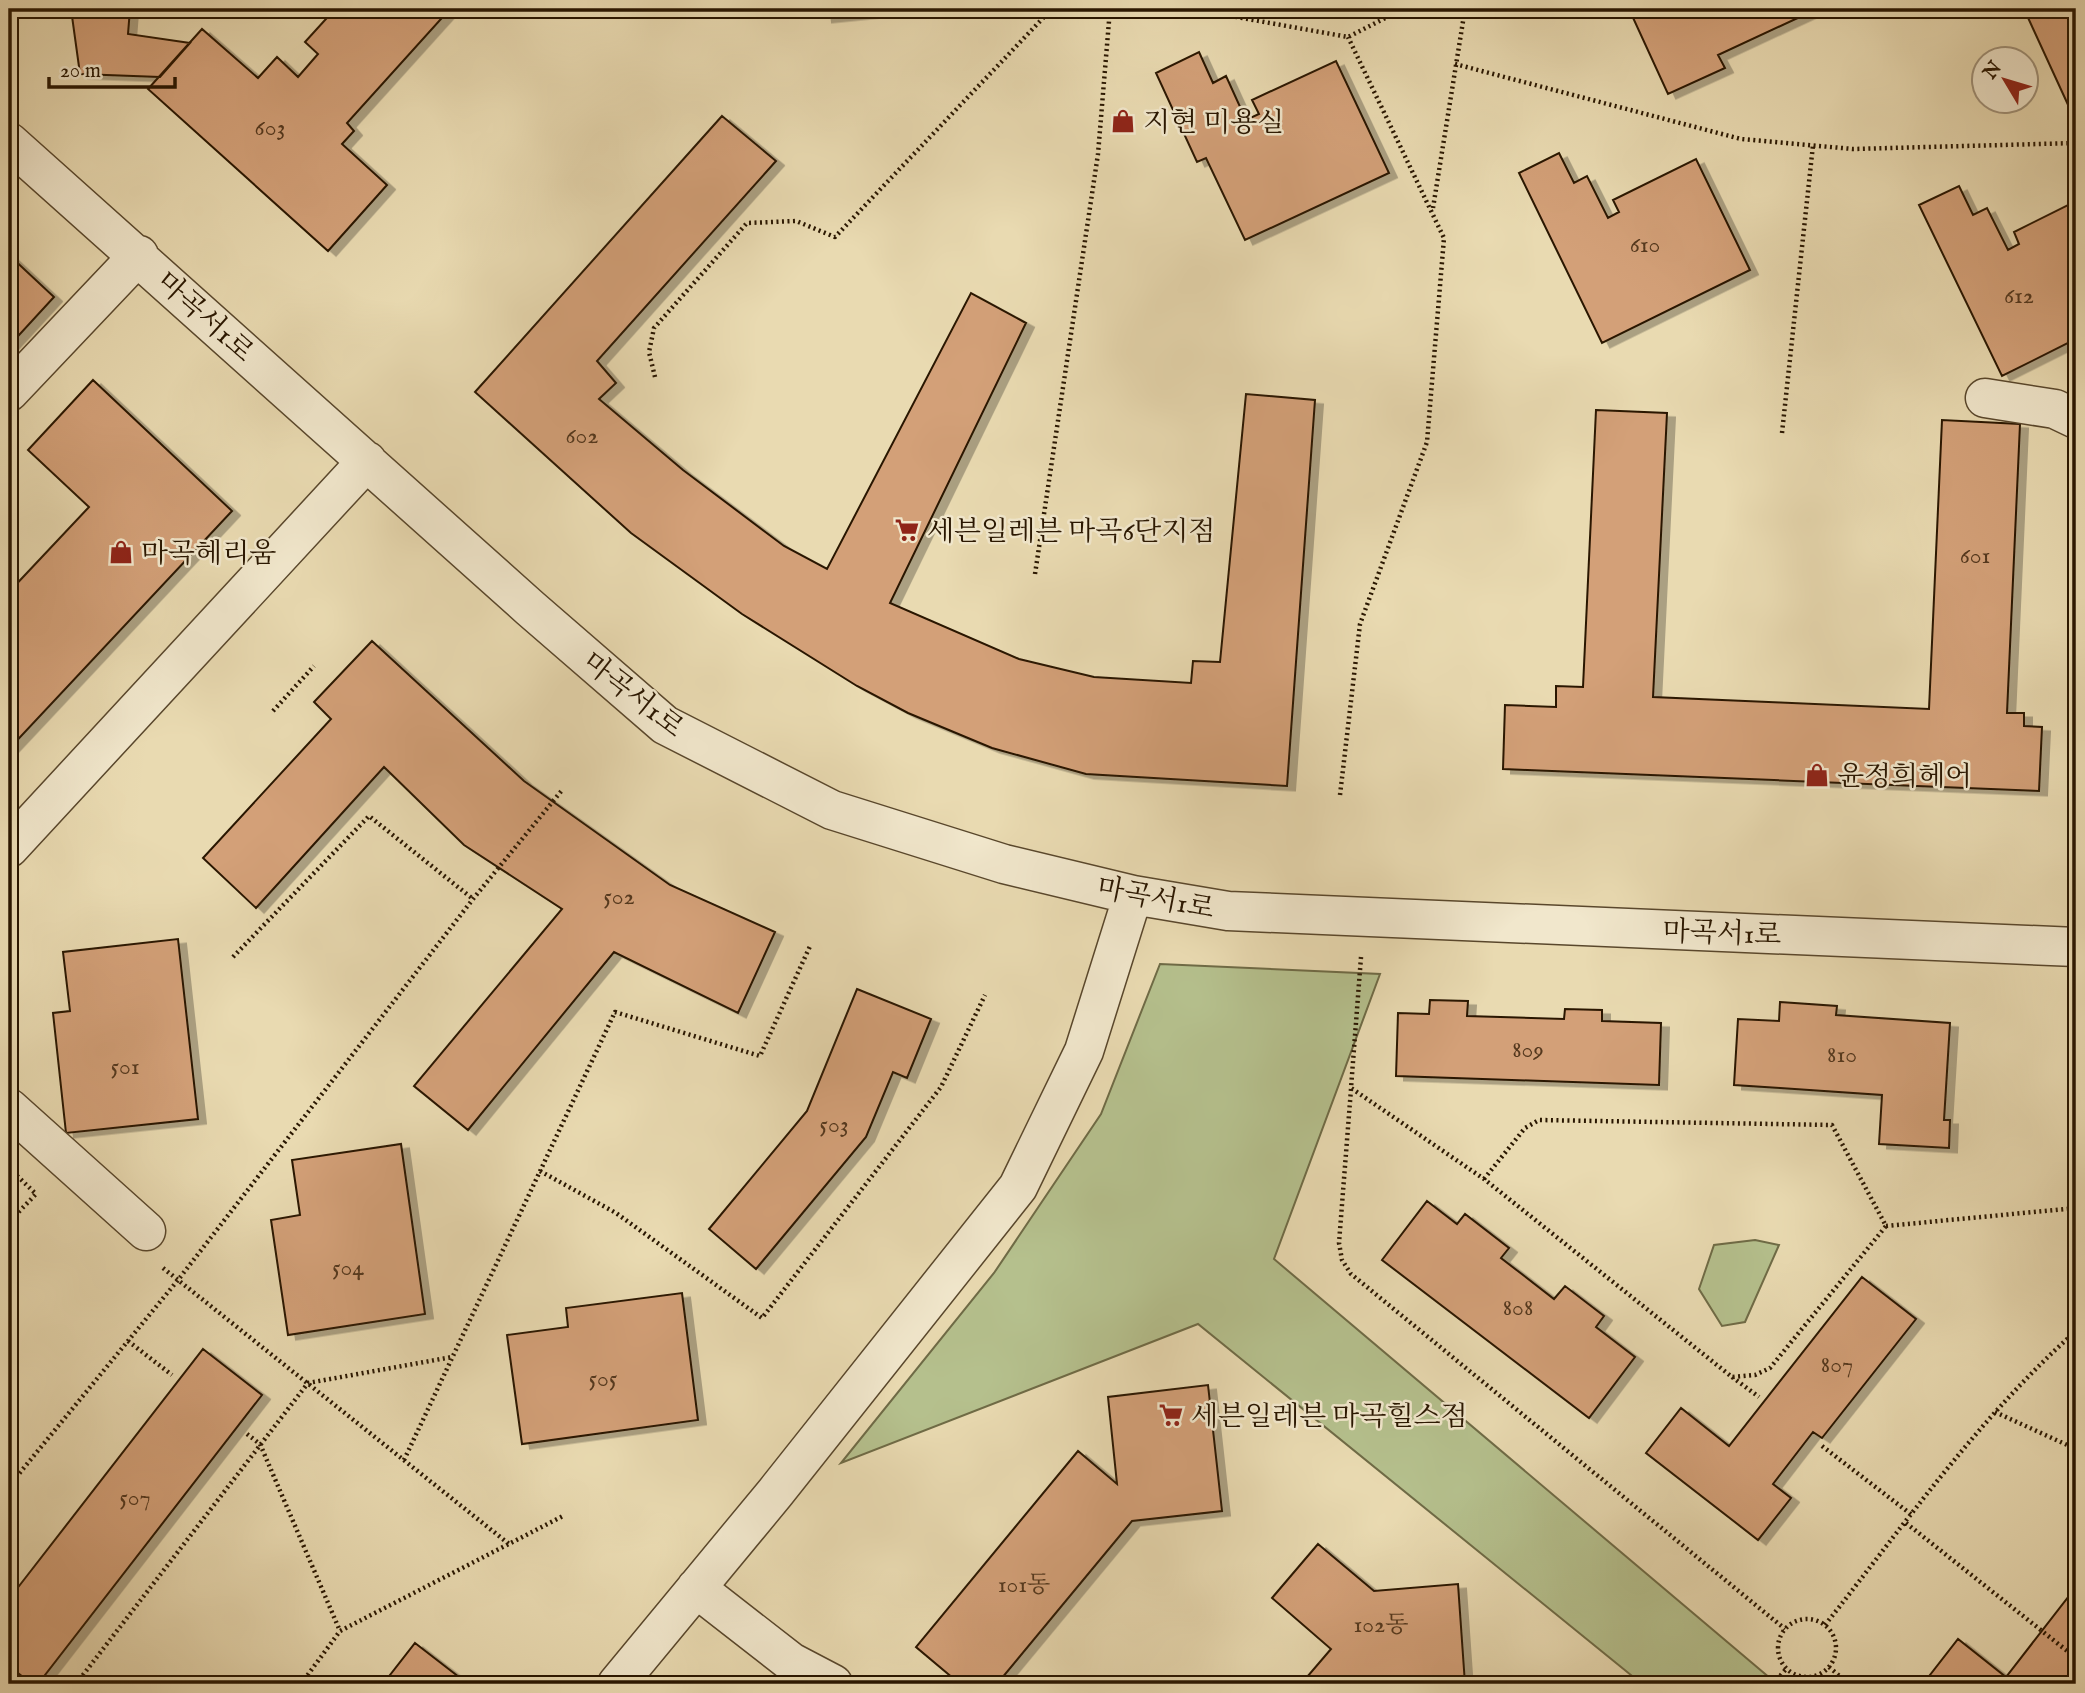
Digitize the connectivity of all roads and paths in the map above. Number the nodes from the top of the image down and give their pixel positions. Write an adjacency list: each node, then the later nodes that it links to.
1 (1049, 9): 13 (path)
2 (1111, 9): 19 (path)
3 (1192, 9): 6 (path)
4 (1403, 9): 6 (path)
5 (1465, 9): 7 (path)
6 (1348, 37): 23 (path)
7 (1455, 64): 10 (path); 11 (path)
8 (9, 142): 12 (street, 마곡서1로)
9 (2076, 143): 10 (path)
10 (1813, 145): 17 (path)
11 (1433, 208)
12 (139, 256): 14 (street, 마곡서1로); 18 (street, 마곡서1로)
13 (655, 377)
14 (9, 392)
15 (1985, 398): 16 (street)
16 (2076, 419)
17 (1782, 433)
18 (367, 461): 24 (street); 25 (street, 마곡서1로)
19 (1035, 574)
20 (314, 666): 21 (path)
21 (273, 711)
22 (564, 789): 26 (path)
23 (1340, 795)
24 (9, 848)
25 (1133, 895): 28 (street, 마곡서1로); 60 (street)
26 (473, 899): 30 (path); 41 (path)
27 (811, 944): 35 (path)
28 (2076, 947)
29 (1361, 956): 32 (path)
30 (233, 957)
31 (985, 995): 35 (path)
32 (1351, 1088): 36 (path); 62 (path)
33 (9, 1108): 40 (street)
34 (9, 1168): 38 (path)
35 (540, 1171): 44 (path)
36 (1484, 1180): 39 (path); 46 (path)
37 (2076, 1208): 39 (path)
38 (9, 1222)
39 (1886, 1226): 46 (path)
40 (152, 1247): 41 (path)
41 (178, 1280): 43 (path); 47 (path)
42 (2076, 1331): 49 (path)
43 (128, 1341): 45 (path); 55 (path)
44 (452, 1357): 47 (path); 54 (path)
45 (172, 1375)
46 (1732, 1377): 48 (path)
47 (308, 1383): 51 (path); 54 (path)
48 (1759, 1397)
49 (1994, 1412): 53 (path); 57 (path)
50 (247, 1434): 51 (path)
51 (260, 1444): 63 (path); 67 (path)
52 (1822, 1446): 57 (path)
53 (2076, 1449)
54 (404, 1460): 59 (path)
55 (9, 1486)
56 (565, 1515): 59 (path)
57 (1912, 1515): 58 (path)
58 (1906, 1523): 61 (path); 64 (path)
59 (509, 1544): 63 (path)
60 (696, 1588): 69 (street); 70 (street)
61 (1825, 1625): 62 (path); 65 (path)
62 (1785, 1629): 66 (path)
63 (340, 1631): 68 (path)
64 (2076, 1658)
65 (1829, 1667): 66 (path); 72 (path)
66 (1787, 1668): 71 (path)
67 (76, 1684)
68 (301, 1684)
69 (617, 1684)
70 (833, 1684)
71 (1773, 1684)
72 (1849, 1684)

